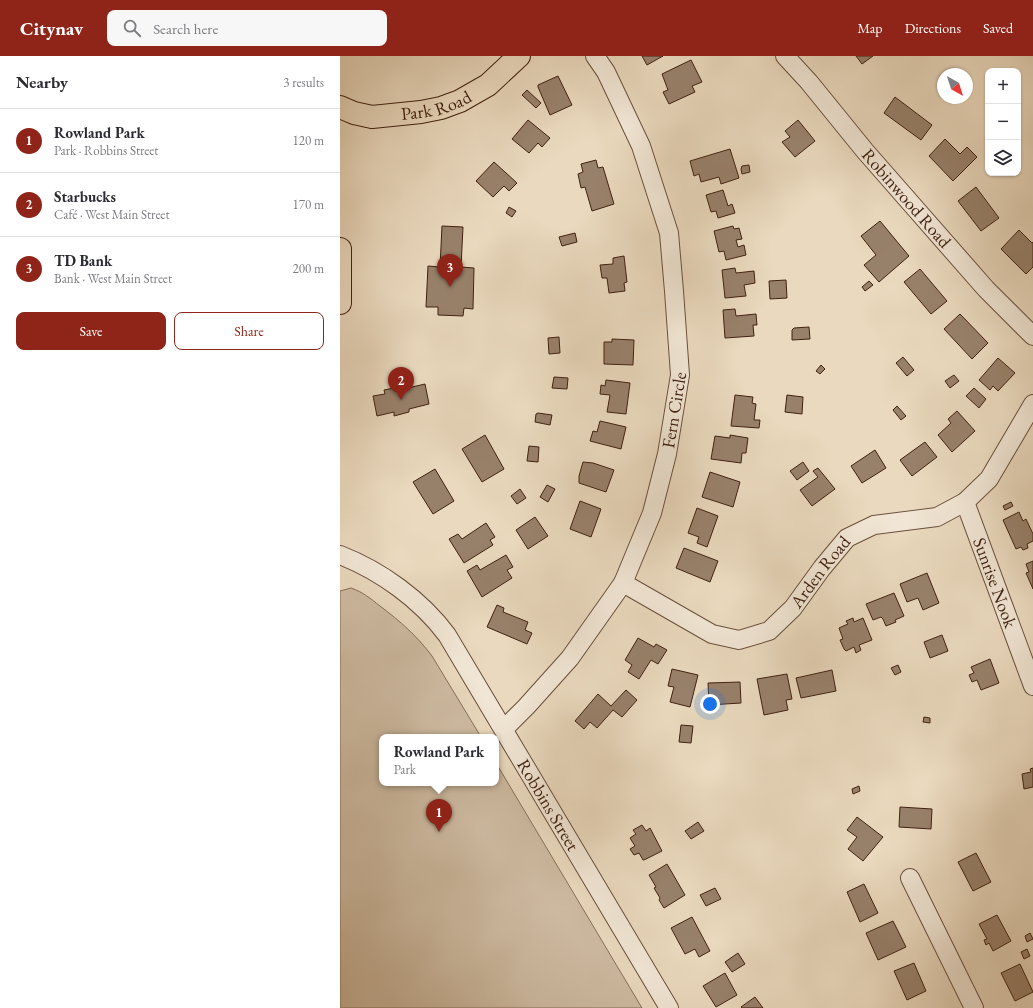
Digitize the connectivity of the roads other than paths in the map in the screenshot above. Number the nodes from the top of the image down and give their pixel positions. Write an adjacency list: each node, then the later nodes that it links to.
1 (518, 56): 4 (main road, Park Road)
2 (595, 56): 11 (street, Fern Circle)
3 (785, 56): 7 (street, Robinwood Road)
4 (340, 107)
5 (340, 249): 6 (main road)
6 (340, 303)
7 (1033, 336)
8 (1033, 404): 9 (street, Arden Road)
9 (965, 502): 11 (street, Arden Road); 12 (street, Sunrise Nook)
10 (340, 555): 13 (street, Robbins Street)
11 (623, 583): 13 (street, Fern Circle)
12 (1033, 686)
13 (504, 729): 15 (street, Robbins Street)
14 (910, 878): 16 (street)
15 (669, 1008)
16 (974, 1008)

